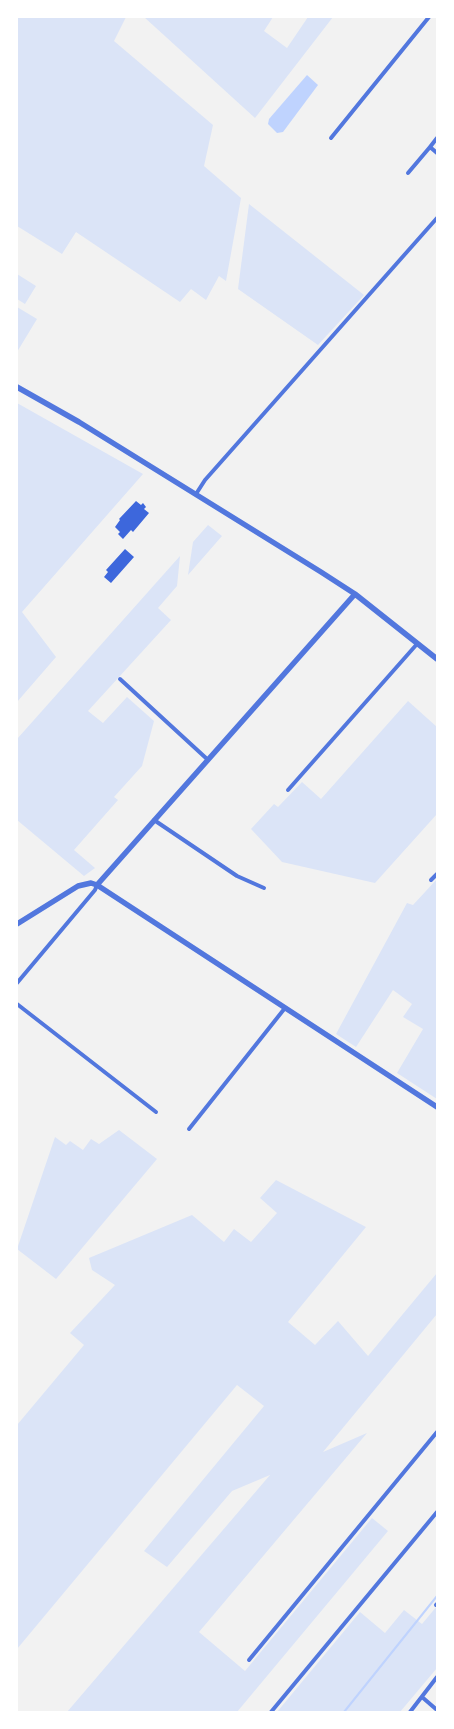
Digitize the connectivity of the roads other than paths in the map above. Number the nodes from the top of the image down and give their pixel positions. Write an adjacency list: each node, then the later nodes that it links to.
1 (429, 17): 2 (street)
2 (331, 138)
3 (437, 138): 4 (street)
4 (430, 147): 5 (street); 6 (street)
5 (437, 153)
6 (408, 172)
7 (437, 218): 9 (street)
8 (17, 387): 9 (street)
9 (196, 494): 10 (street)
10 (355, 594): 11 (street); 14 (street)
11 (418, 644): 12 (street); 15 (street)
12 (437, 659)
13 (120, 679): 14 (street)
14 (207, 759): 16 (street)
15 (288, 790)
16 (154, 820): 19 (street); 20 (street)
17 (437, 874): 18 (street)
18 (431, 880)
19 (97, 885): 21 (street); 22 (street); 24 (street)
20 (264, 888)
21 (17, 924)
22 (17, 983)
23 (17, 1004): 26 (street)
24 (285, 1008): 25 (street); 27 (street)
25 (437, 1106)
26 (156, 1112)
27 (189, 1129)
28 (437, 1432): 30 (street)
29 (437, 1512): 34 (street)
30 (249, 1660)
31 (437, 1677): 32 (street)
32 (422, 1697): 33 (street); 35 (street)
33 (437, 1710)
34 (271, 1712)
35 (410, 1712)

